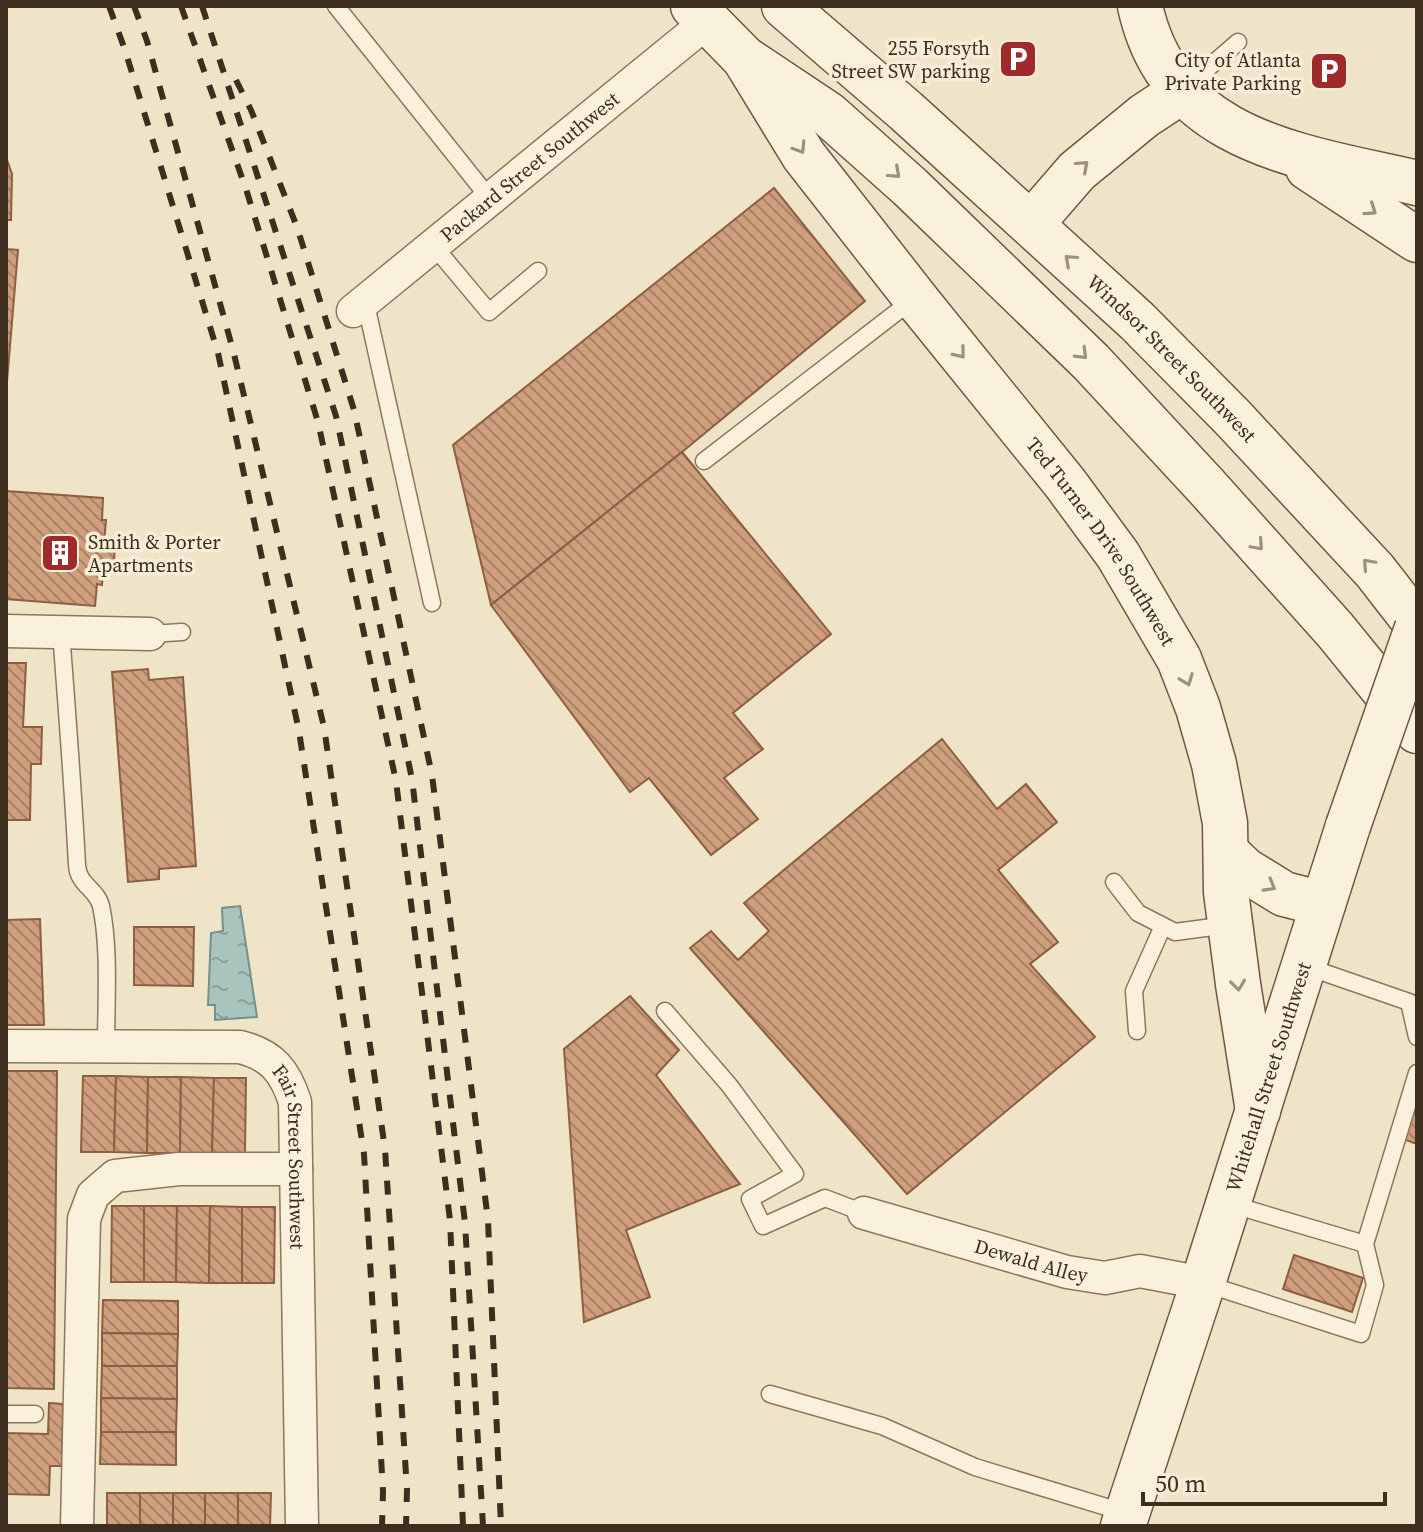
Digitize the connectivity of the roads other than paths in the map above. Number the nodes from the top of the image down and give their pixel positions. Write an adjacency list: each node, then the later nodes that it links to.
1 (336, 6): 10 (lane)
2 (784, 6): 11 (street, Windsor Street Southwest)
3 (1140, 6): 7 (street)
4 (700, 14): 6 (street, Ted Turner Drive Southwest); 10 (street, Packard Street Southwest)
5 (1238, 42): 7 (lane)
6 (744, 58): 15 (street, Ted Turner Drive Southwest, one-way to 15); 23 (street, Ted Turner Drive Southwest, one-way to 23)
7 (1182, 91): 8 (street); 11 (street, one-way to 7)
8 (1282, 151): 9 (street); 12 (street, one-way to 12)
9 (1417, 183)
10 (490, 199): 13 (street, Packard Street Southwest)
11 (1031, 224): 19 (street, Windsor Street Southwest, one-way to 11)
12 (1417, 240)
13 (433, 245): 14 (lane); 16 (street, Packard Street Southwest)
14 (538, 271)
15 (915, 298): 17 (lane); 24 (street, Ted Turner Drive Southwest, one-way to 24)
16 (359, 306): 18 (lane)
17 (704, 461)
18 (432, 603)
19 (1417, 627): 26 (street, Whitehall Street Southwest, bridge)
20 (6, 631): 21 (street)
21 (61, 632): 22 (street); 34 (lane)
22 (166, 633)
23 (1417, 731)
24 (1226, 852): 26 (street, one-way to 26); 27 (street, Ted Turner Drive Southwest)
25 (1114, 882): 28 (lane)
26 (1323, 904): 29 (street, Whitehall Street Southwest)
27 (1231, 925): 28 (lane); 36 (street, Ted Turner Drive Southwest, one-way to 36)
28 (1163, 926): 31 (lane)
29 (1304, 965): 32 (lane); 36 (street, Whitehall Street Southwest)
30 (665, 1011): 39 (lane)
31 (1137, 1031)
32 (1417, 1037)
33 (6, 1046): 34 (street, Fair Street Southwest)
34 (106, 1047): 37 (street, Fair Street Southwest)
35 (1417, 1073): 40 (lane)
36 (1258, 1111): 38 (street, Whitehall Street Southwest)
37 (296, 1169): 46 (street); 47 (street, Fair Street Southwest)
38 (1228, 1204): 40 (lane); 41 (street, Whitehall Street Southwest)
39 (864, 1213): 41 (street, Dewald Alley)
40 (1365, 1244): 41 (lane)
41 (1203, 1283): 45 (street, Whitehall Street Southwest)
42 (770, 1394): 45 (lane)
43 (6, 1414): 44 (lane)
44 (35, 1414)
45 (1125, 1520)
46 (77, 1526)
47 (302, 1526)

